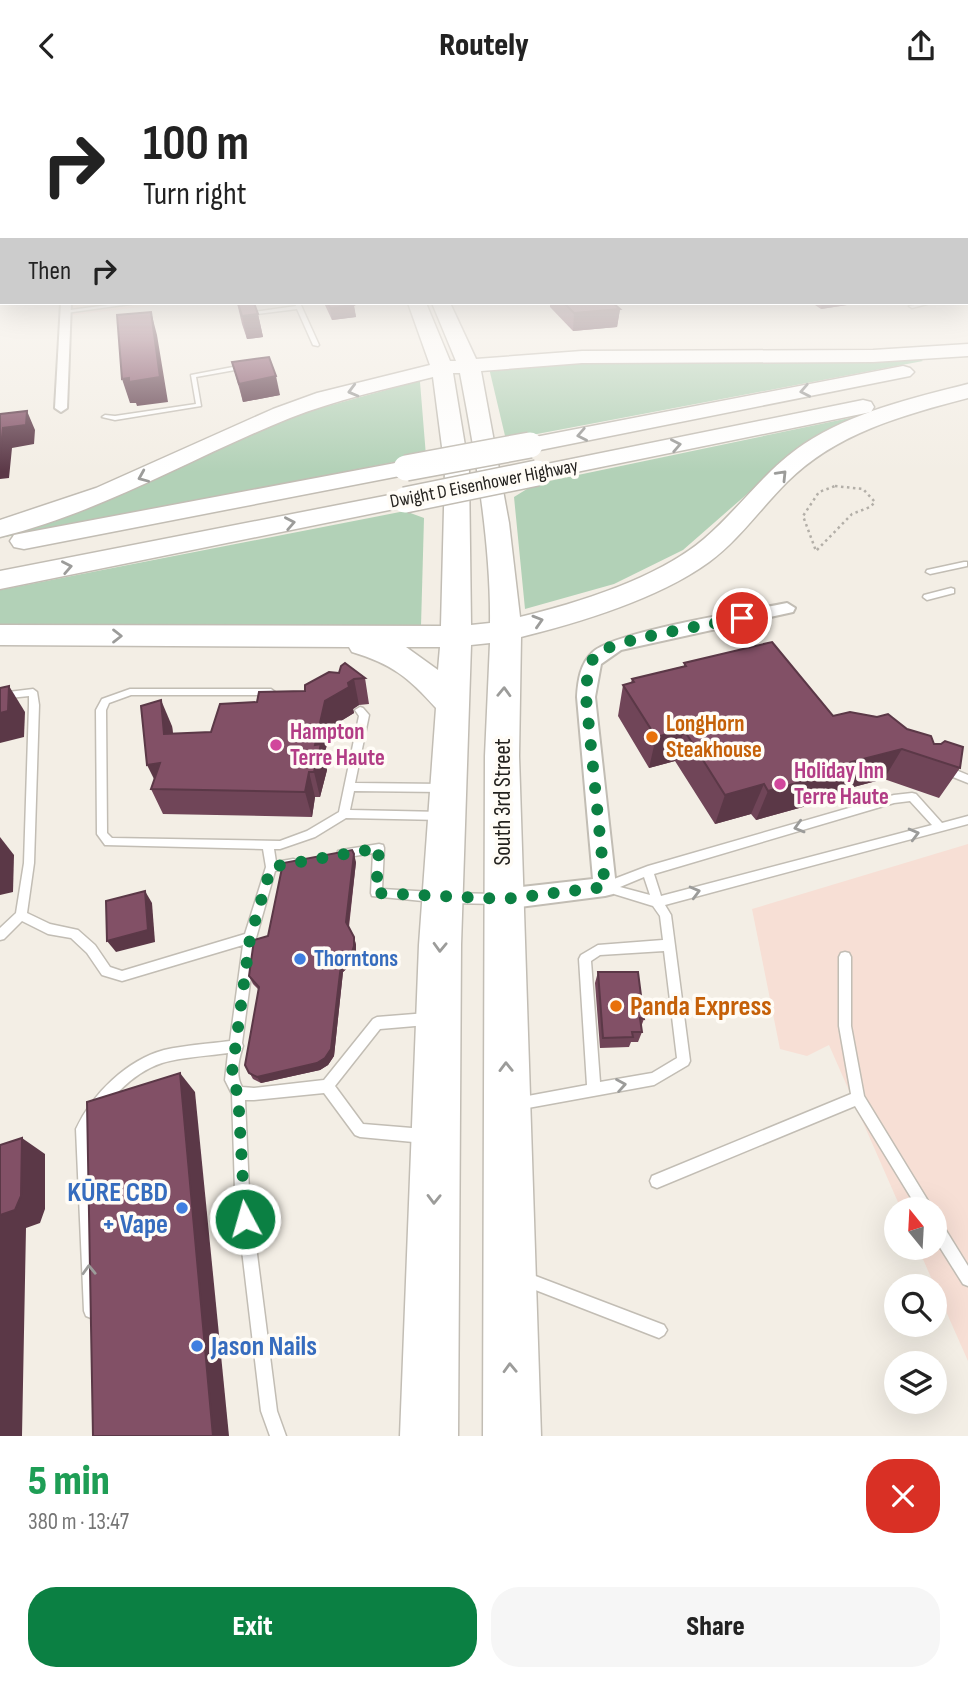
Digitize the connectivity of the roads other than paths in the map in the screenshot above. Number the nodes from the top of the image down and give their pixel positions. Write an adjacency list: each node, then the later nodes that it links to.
1 (64, 346): 12 (street)
2 (433, 346): 9 (highway)
3 (462, 346): 8 (highway, South 3rd Street)
4 (473, 346): 6 (highway)
5 (968, 350): 6 (highway)
6 (582, 357): 8 (highway)
7 (968, 359): 15 (highway, Dwight D Eisenhower Highway, one-way to 15, bridge)
8 (470, 366): 9 (highway); 22 (highway, South 3rd Street)
9 (442, 368): 14 (highway, one-way to 14); 23 (highway)
10 (233, 369): 13 (lane)
11 (968, 389): 18 (highway, Dwight D Eisenhower Highway, one-way to 11, bridge); 22 (highway, one-way to 11)
12 (61, 408)
13 (105, 417)
14 (0, 529)
15 (0, 545)
16 (964, 564): 17 (lane)
17 (930, 572)
18 (0, 580)
19 (951, 591): 20 (lane)
20 (927, 597)
21 (786, 608): 42 (street)
22 (506, 630): 23 (highway); 44 (highway, South 3rd Street, one-way to 22)
23 (456, 634): 25 (highway); 28 (highway)
24 (0, 635): 25 (highway, one-way to 25)
25 (326, 637): 28 (highway)
26 (277, 692): 37 (lane)
27 (0, 696): 46 (lane)
28 (452, 705): 33 (highway)
29 (359, 709): 32 (lane)
30 (938, 767): 31 (lane)
31 (968, 779)
32 (350, 787): 33 (lane); 34 (lane)
33 (447, 802): 34 (lane); 43 (highway)
34 (344, 814): 37 (lane)
35 (968, 820): 36 (lane)
36 (940, 827): 41 (lane, one-way to 41); 45 (lane, one-way to 36)
37 (268, 846): 40 (lane)
38 (325, 857): 43 (lane)
39 (311, 860): 40 (lane)
40 (271, 867): 48 (lane)
41 (648, 871): 42 (lane); 45 (lane)
42 (605, 887): 44 (street); 45 (lane)
43 (442, 897): 44 (lane); 51 (highway, one-way to 51)
44 (504, 899): 57 (highway, South 3rd Street, one-way to 44)
45 (657, 902): 49 (lane)
46 (21, 915): 47 (lane); 48 (lane)
47 (0, 935)
48 (250, 938): 52 (lane)
49 (669, 945): 54 (lane, one-way to 49); 54 (lane)
50 (845, 957): 56 (lane)
51 (438, 1019): 53 (lane); 58 (highway)
52 (237, 1046): 55 (lane); 64 (lane, one-way to 52)
53 (327, 1086): 55 (lane); 58 (lane)
54 (594, 1090): 57 (lane)
55 (238, 1093): 66 (lane)
56 (858, 1098): 59 (lane); 60 (lane)
57 (506, 1106): 62 (highway, South 3rd Street)
58 (436, 1137): 67 (highway, one-way to 67)
59 (657, 1181)
60 (919, 1197)
61 (947, 1245): 63 (lane)
62 (508, 1272): 65 (lane); 68 (highway, South 3rd Street, one-way to 62)
63 (968, 1279)
64 (91, 1325)
65 (659, 1330)
66 (278, 1436)
67 (429, 1436)
68 (512, 1436)

